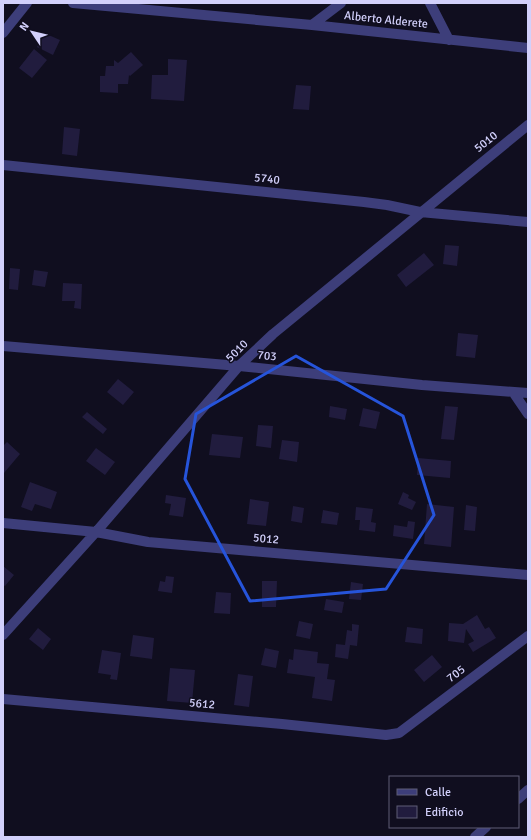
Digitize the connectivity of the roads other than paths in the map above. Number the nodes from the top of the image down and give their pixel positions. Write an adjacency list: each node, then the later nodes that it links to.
1 (27, 3): 6 (street)
2 (73, 3): 5 (street, Alberto Alderete)
3 (341, 3): 5 (street)
4 (430, 3): 7 (street)
5 (312, 25): 7 (street, Alberto Alderete)
6 (3, 33)
7 (449, 40): 8 (street, Alberto Alderete)
8 (528, 48)
9 (528, 125): 11 (street, 5010)
10 (3, 165): 11 (street, 5740)
11 (420, 212): 12 (street, 5740); 14 (street, 5010)
12 (528, 222)
13 (3, 346): 14 (street, 703)
14 (239, 366): 15 (street, 703); 19 (street, 5010)
15 (513, 392): 16 (street, 703); 17 (street)
16 (528, 393)
17 (528, 414)
18 (3, 523): 19 (street, 5012)
19 (96, 532): 20 (street, 5012); 21 (street, 5010)
20 (528, 575)
21 (3, 635)
22 (528, 636): 24 (street, 705)
23 (3, 699): 24 (street, 5612)
24 (399, 733)
25 (528, 790): 26 (street)
26 (519, 797)
27 (485, 828): 28 (street)
28 (475, 837)

